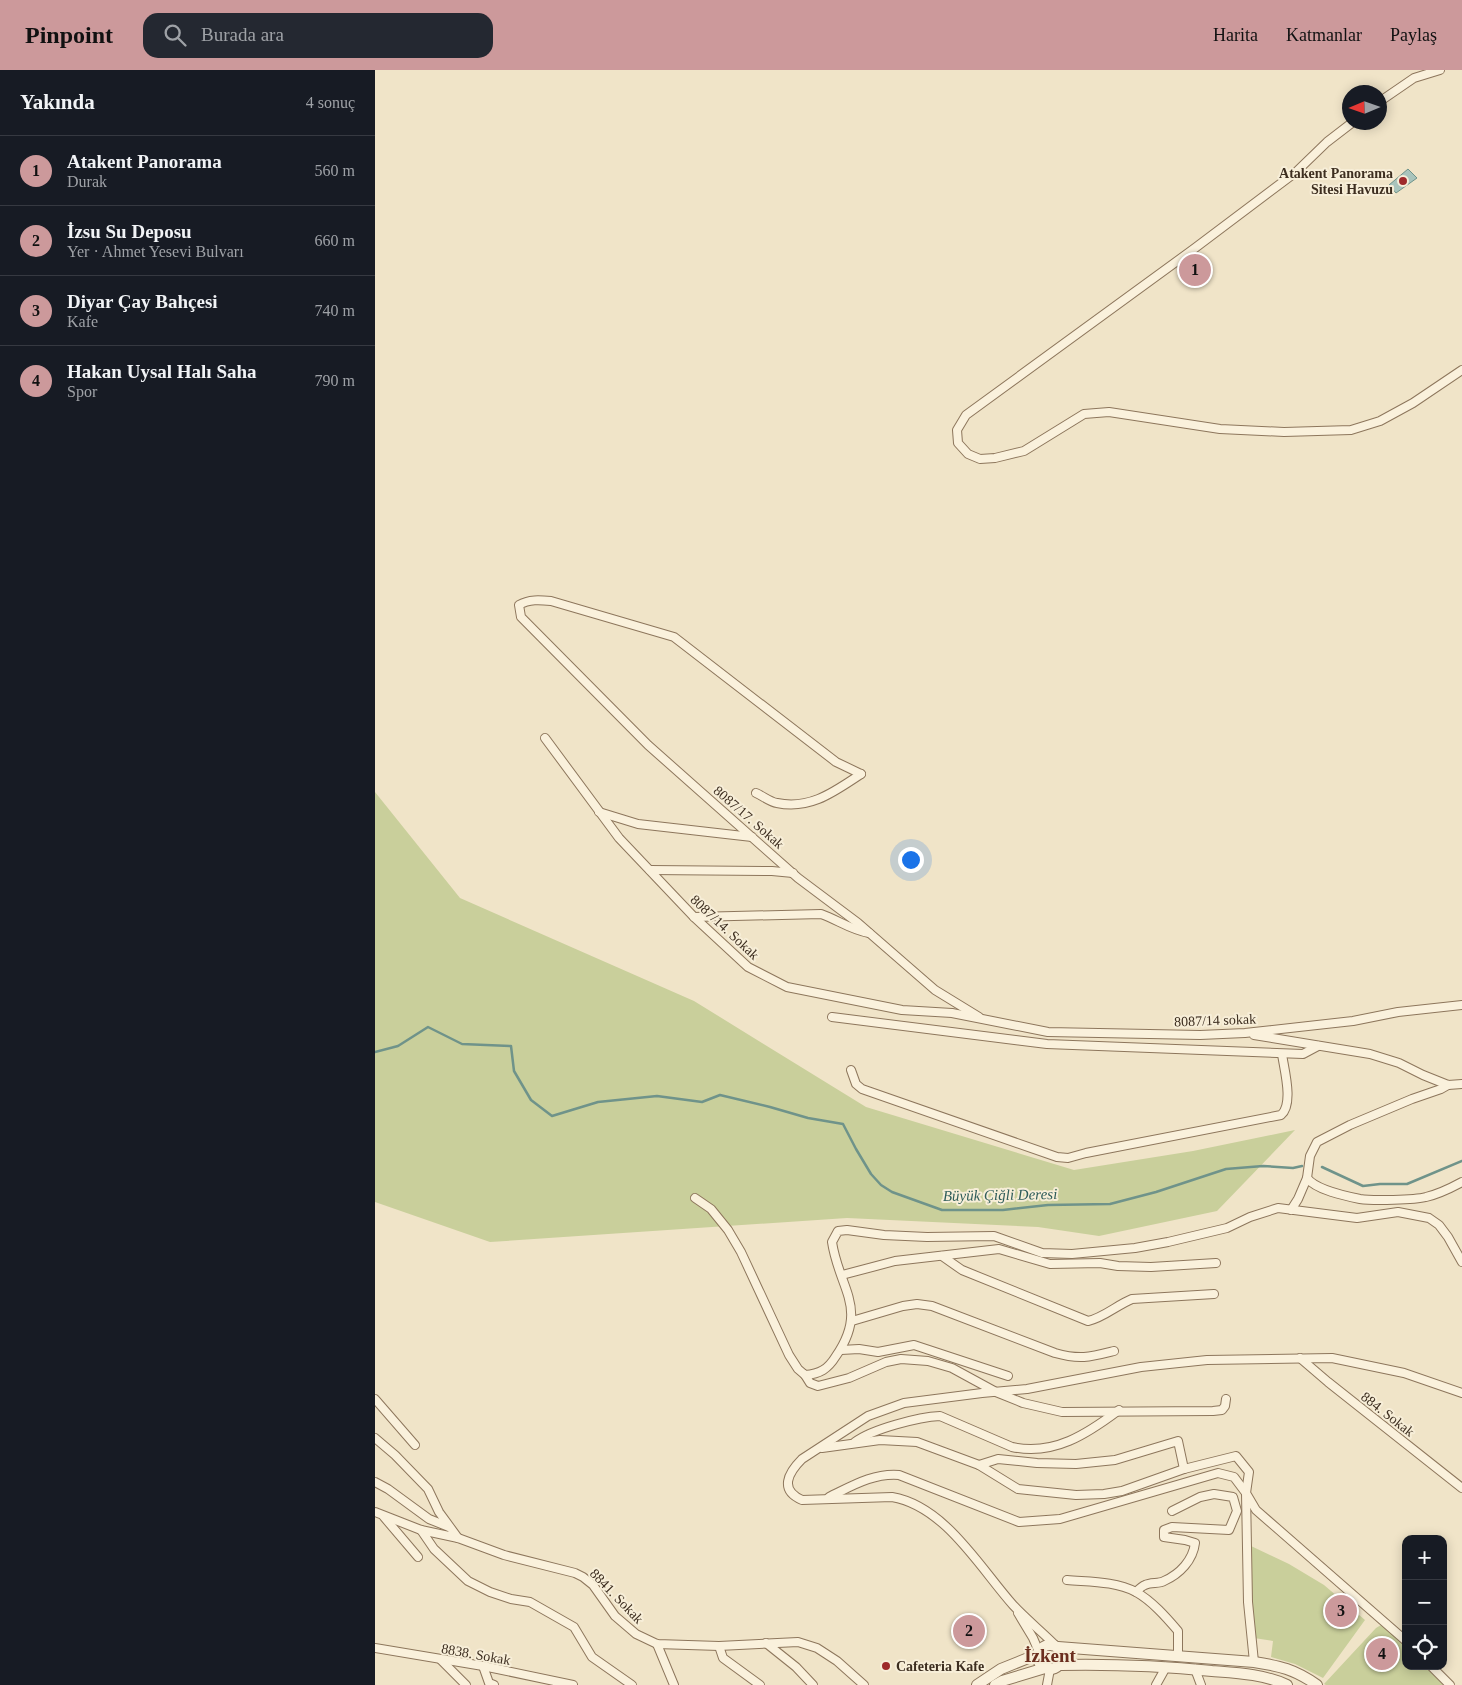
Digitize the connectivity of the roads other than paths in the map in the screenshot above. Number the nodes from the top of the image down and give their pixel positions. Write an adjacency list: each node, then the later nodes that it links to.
1 (1439, 70): 2 (street)
2 (1387, 97)
3 (1343, 130): 4 (street)
4 (1462, 370)
5 (545, 738): 7 (street, 8087/14. Sokak)
6 (756, 793): 8 (street, 8087/17. Sokak)
7 (599, 812): 8 (street); 9 (street, 8087/14. Sokak)
8 (752, 837): 10 (street, 8087/17. Sokak)
9 (650, 870): 10 (street); 11 (street, 8087/14. Sokak)
10 (793, 873): 12 (street, 8087/17. Sokak)
11 (693, 917): 12 (street); 15 (street, 8087/14. Sokak)
12 (869, 933): 15 (street, 8087/17. Sokak)
13 (1462, 1005): 16 (street, 8087/14 sokak)
14 (832, 1017): 18 (street)
15 (988, 1022): 16 (street, 8087/14 sokak)
16 (1245, 1033): 17 (street)
17 (1318, 1046): 18 (street); 21 (street)
18 (1282, 1054): 19 (street)
19 (851, 1070)
20 (1462, 1084): 21 (street)
21 (1448, 1085): 22 (street)
22 (1307, 1178): 23 (street); 25 (street)
23 (1462, 1182)
24 (695, 1198): 35 (street)
25 (1291, 1210): 27 (street); 29 (street)
26 (941, 1256): 28 (street); 29 (street); 30 (street)
27 (1462, 1262)
28 (1216, 1263)
29 (842, 1275): 31 (street)
30 (1214, 1294)
31 (852, 1321): 32 (street); 33 (street)
32 (841, 1350): 35 (street); 36 (street)
33 (1114, 1351)
34 (1300, 1358): 37 (street); 38 (street); 49 (street, 884. Sokak)
35 (805, 1374): 37 (street)
36 (1007, 1376)
37 (996, 1392): 41 (street); 45 (street)
38 (1462, 1393)
39 (375, 1399): 44 (street)
40 (1226, 1399): 41 (street)
41 (1119, 1410): 43 (street)
42 (375, 1438): 54 (street)
43 (853, 1443): 45 (street); 46 (street)
44 (415, 1445)
45 (818, 1448): 51 (street)
46 (979, 1465): 47 (street); 47 (street)
47 (1183, 1469): 50 (street)
48 (375, 1482): 54 (street)
49 (1462, 1488)
50 (1247, 1493): 51 (street); 61 (street); 70 (street)
51 (825, 1499): 60 (street)
52 (1172, 1510): 59 (street)
53 (379, 1513): 55 (street, 8841. Sokak); 57 (street)
54 (449, 1527): 56 (street)
55 (421, 1530): 56 (street, 8841. Sokak); 80 (street)
56 (458, 1538): 63 (street, 8841. Sokak)
57 (419, 1557)
58 (1067, 1580): 59 (street)
59 (1136, 1592): 68 (street)
60 (1013, 1604): 65 (street); 67 (street)
61 (1402, 1638)
62 (767, 1643): 64 (street, 8841. Sokak); 84 (street); 85 (street, 8841. Sokak)
63 (657, 1644): 64 (street, 8841. Sokak); 81 (street)
64 (719, 1646): 75 (street)
65 (1056, 1646): 67 (street); 68 (street); 72 (street)
66 (375, 1648): 69 (street, 8838. Sokak)
67 (1039, 1653): 72 (street); 86 (street)
68 (1178, 1656): 70 (street)
69 (441, 1660): 71 (street, 8838. Sokak); 77 (street)
70 (1253, 1662): 92 (street)
71 (483, 1666): 78 (street); 79 (street, 8838. Sokak)
72 (1052, 1667): 73 (street); 87 (street); 88 (street)
73 (1166, 1667): 74 (street); 89 (street)
74 (1195, 1669): 90 (street); 91 (street)
75 (739, 1670): 82 (street); 83 (street)
76 (1435, 1670): 93 (street)
77 (466, 1685)
78 (494, 1685)
79 (573, 1685)
80 (631, 1685)
81 (673, 1685)
82 (750, 1685)
83 (759, 1685)
84 (813, 1685)
85 (864, 1685)
86 (977, 1685)
87 (995, 1685)
88 (1047, 1685)
89 (1156, 1685)
90 (1201, 1685)
91 (1287, 1685)
92 (1317, 1685)
93 (1450, 1685)

